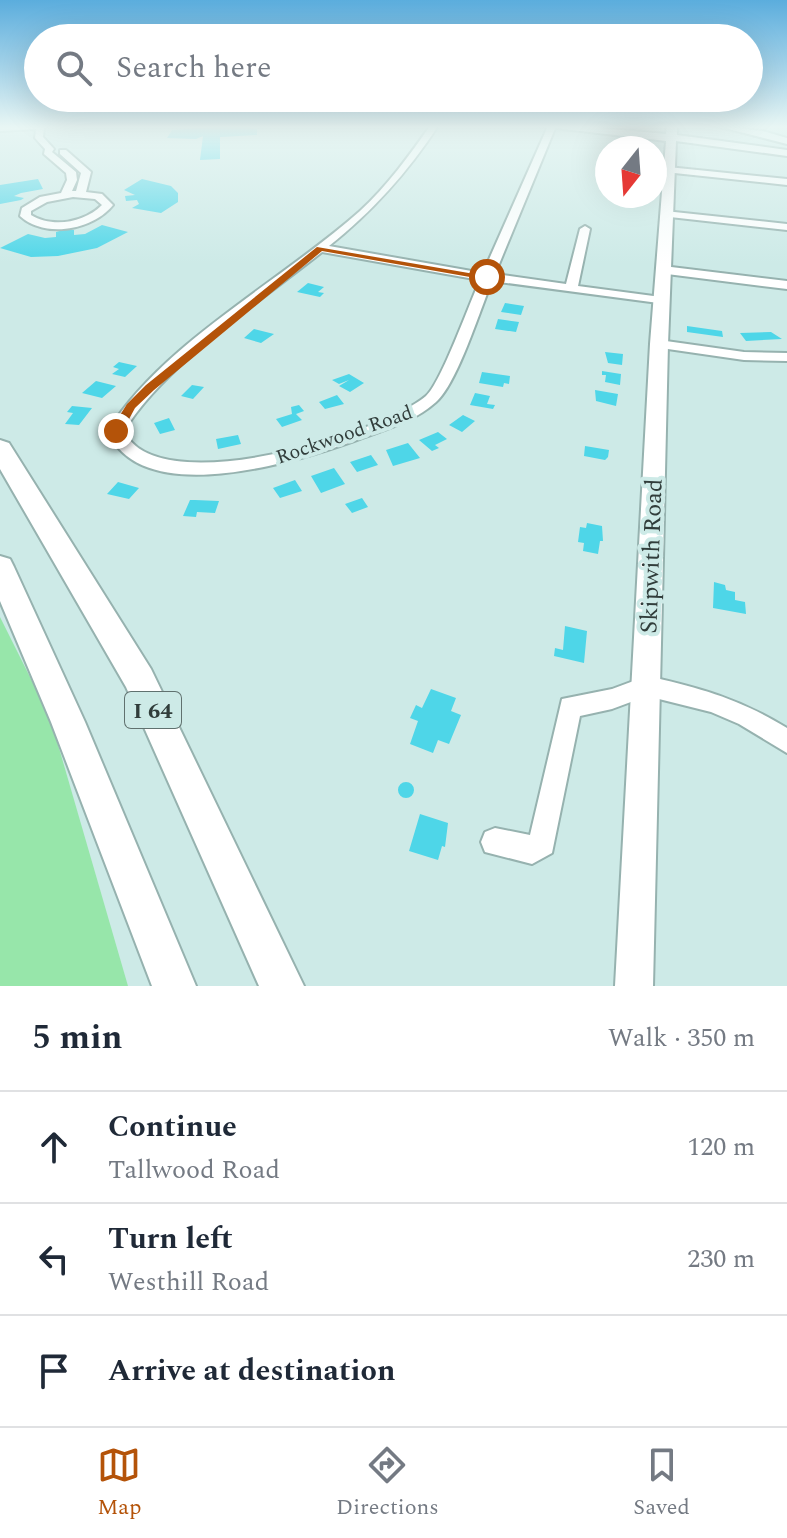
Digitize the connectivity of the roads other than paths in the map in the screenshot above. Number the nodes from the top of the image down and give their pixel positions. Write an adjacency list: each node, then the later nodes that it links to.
1 (71, 172): 8 (street)
2 (85, 172): 9 (street)
3 (398, 172): 13 (street)
4 (532, 172): 15 (street, Rockwood Road)
5 (668, 172): 10 (main road, Skipwith Road)
6 (688, 172): 7 (street)
7 (787, 182)
8 (66, 194): 9 (street); 9 (street)
9 (80, 194)
10 (665, 214): 11 (street); 14 (main road, Skipwith Road)
11 (787, 227)
12 (585, 229): 17 (street)
13 (320, 248): 15 (street); 15 (street, Rockwood Road)
14 (663, 270): 16 (street); 18 (main road, Skipwith Road)
15 (487, 277): 17 (street)
16 (787, 285)
17 (571, 289): 18 (street)
18 (661, 301): 19 (main road, Skipwith Road)
19 (659, 344): 20 (street); 23 (main road, Skipwith Road)
20 (787, 357)
21 (0, 448): 27 (highway, I 64)
22 (0, 567): 26 (highway)
23 (647, 686): 24 (street); 25 (street); 28 (main road, Skipwith Road)
24 (787, 742)
25 (495, 842)
26 (174, 986)
27 (282, 986)
28 (634, 986)

